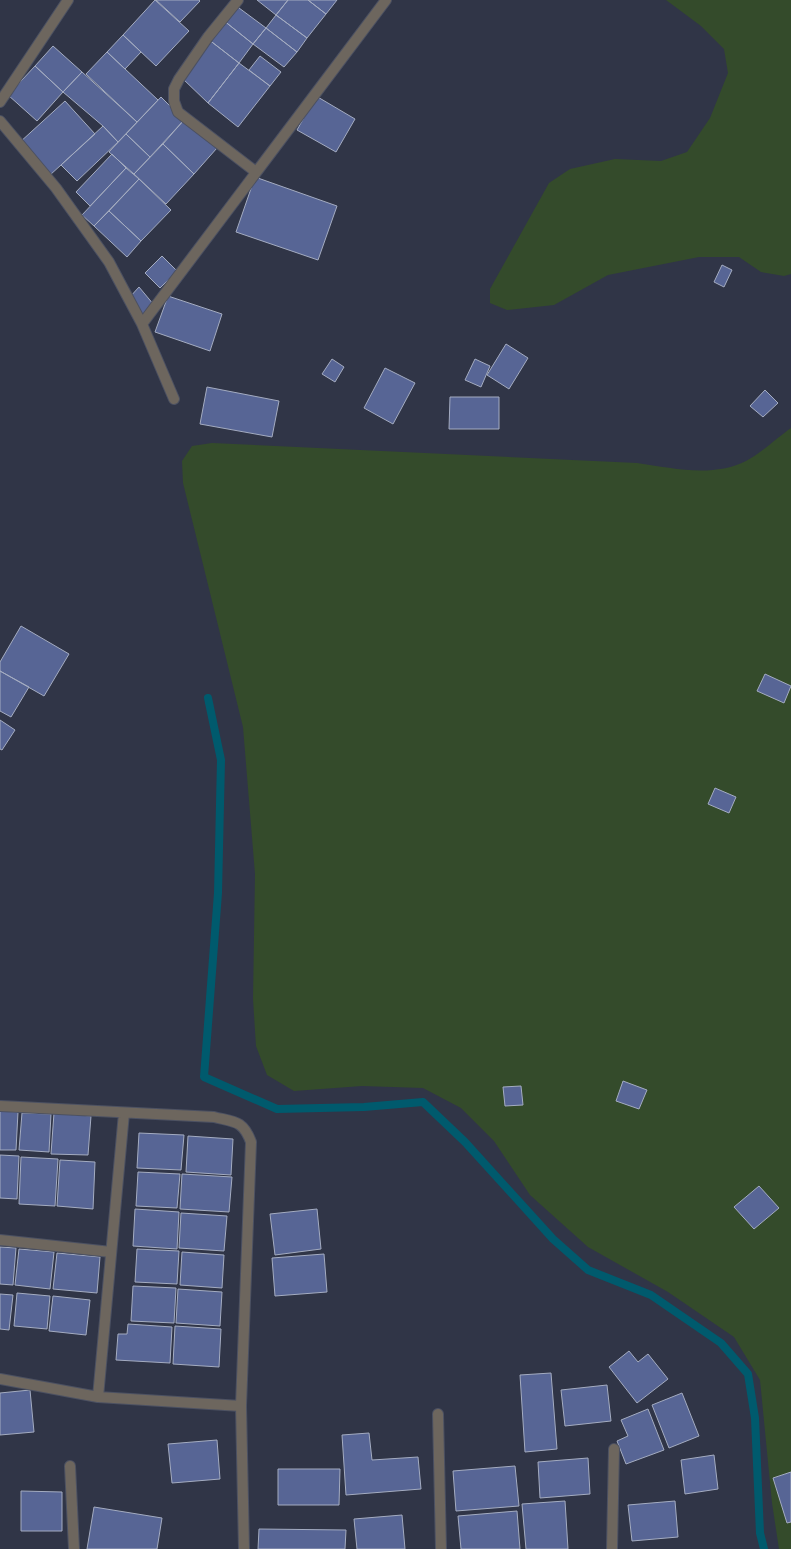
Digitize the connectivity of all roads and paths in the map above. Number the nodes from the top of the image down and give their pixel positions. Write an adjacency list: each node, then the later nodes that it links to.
1 (68, 0): 4 (street)
2 (238, 0): 6 (street)
3 (386, 0): 6 (street)
4 (0, 102)
5 (0, 121): 7 (street)
6 (256, 172): 7 (street)
7 (142, 324): 8 (street)
8 (174, 399)
9 (0, 1106): 10 (street)
10 (124, 1113): 12 (street); 15 (street)
11 (0, 1240): 12 (street)
12 (111, 1252): 14 (street)
13 (0, 1379): 14 (street)
14 (98, 1397): 15 (street)
15 (242, 1406): 20 (street)
16 (438, 1414): 21 (street)
17 (614, 1449): 22 (street)
18 (70, 1466): 19 (street)
19 (74, 1549)
20 (244, 1549)
21 (442, 1549)
22 (612, 1549)

